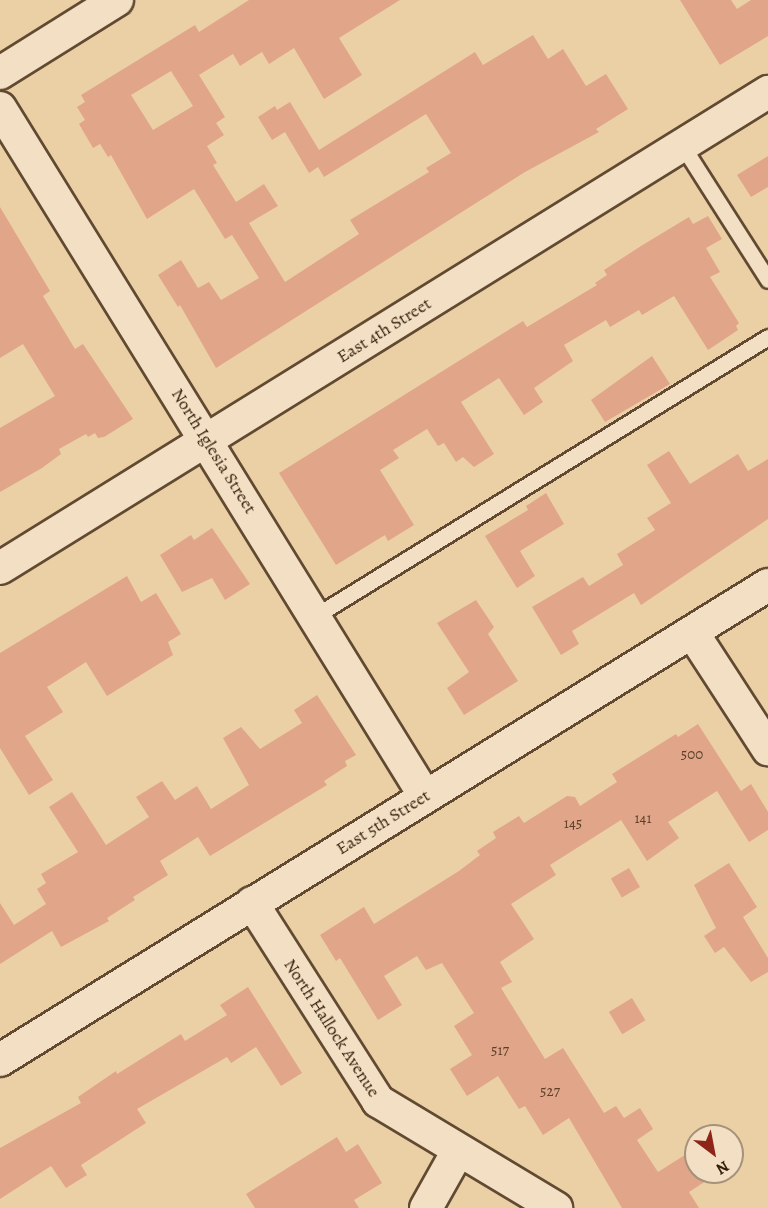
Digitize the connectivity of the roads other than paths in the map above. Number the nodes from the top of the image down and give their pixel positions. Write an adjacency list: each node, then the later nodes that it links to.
1 (117, 0): 2 (street)
2 (0, 73)
3 (768, 92): 5 (street, East 4th Street)
4 (0, 108): 8 (street, North Iglesia Street)
5 (682, 145): 6 (lane); 8 (street, East 4th Street)
6 (768, 280)
7 (768, 337): 11 (lane)
8 (207, 439): 9 (street, East 4th Street); 11 (street, North Iglesia Street)
9 (0, 568)
10 (768, 585): 12 (street, East 5th Street)
11 (315, 616): 14 (street, North Iglesia Street)
12 (693, 632): 13 (street); 14 (street, East 5th Street)
13 (768, 749)
14 (425, 796): 15 (street, East 5th Street)
15 (252, 903): 16 (street, East 5th Street); 17 (street, North Hallock Avenue)
16 (0, 1060)
17 (458, 1150): 18 (street); 19 (street, North Hallock Avenue)
18 (426, 1208)
19 (556, 1208)

